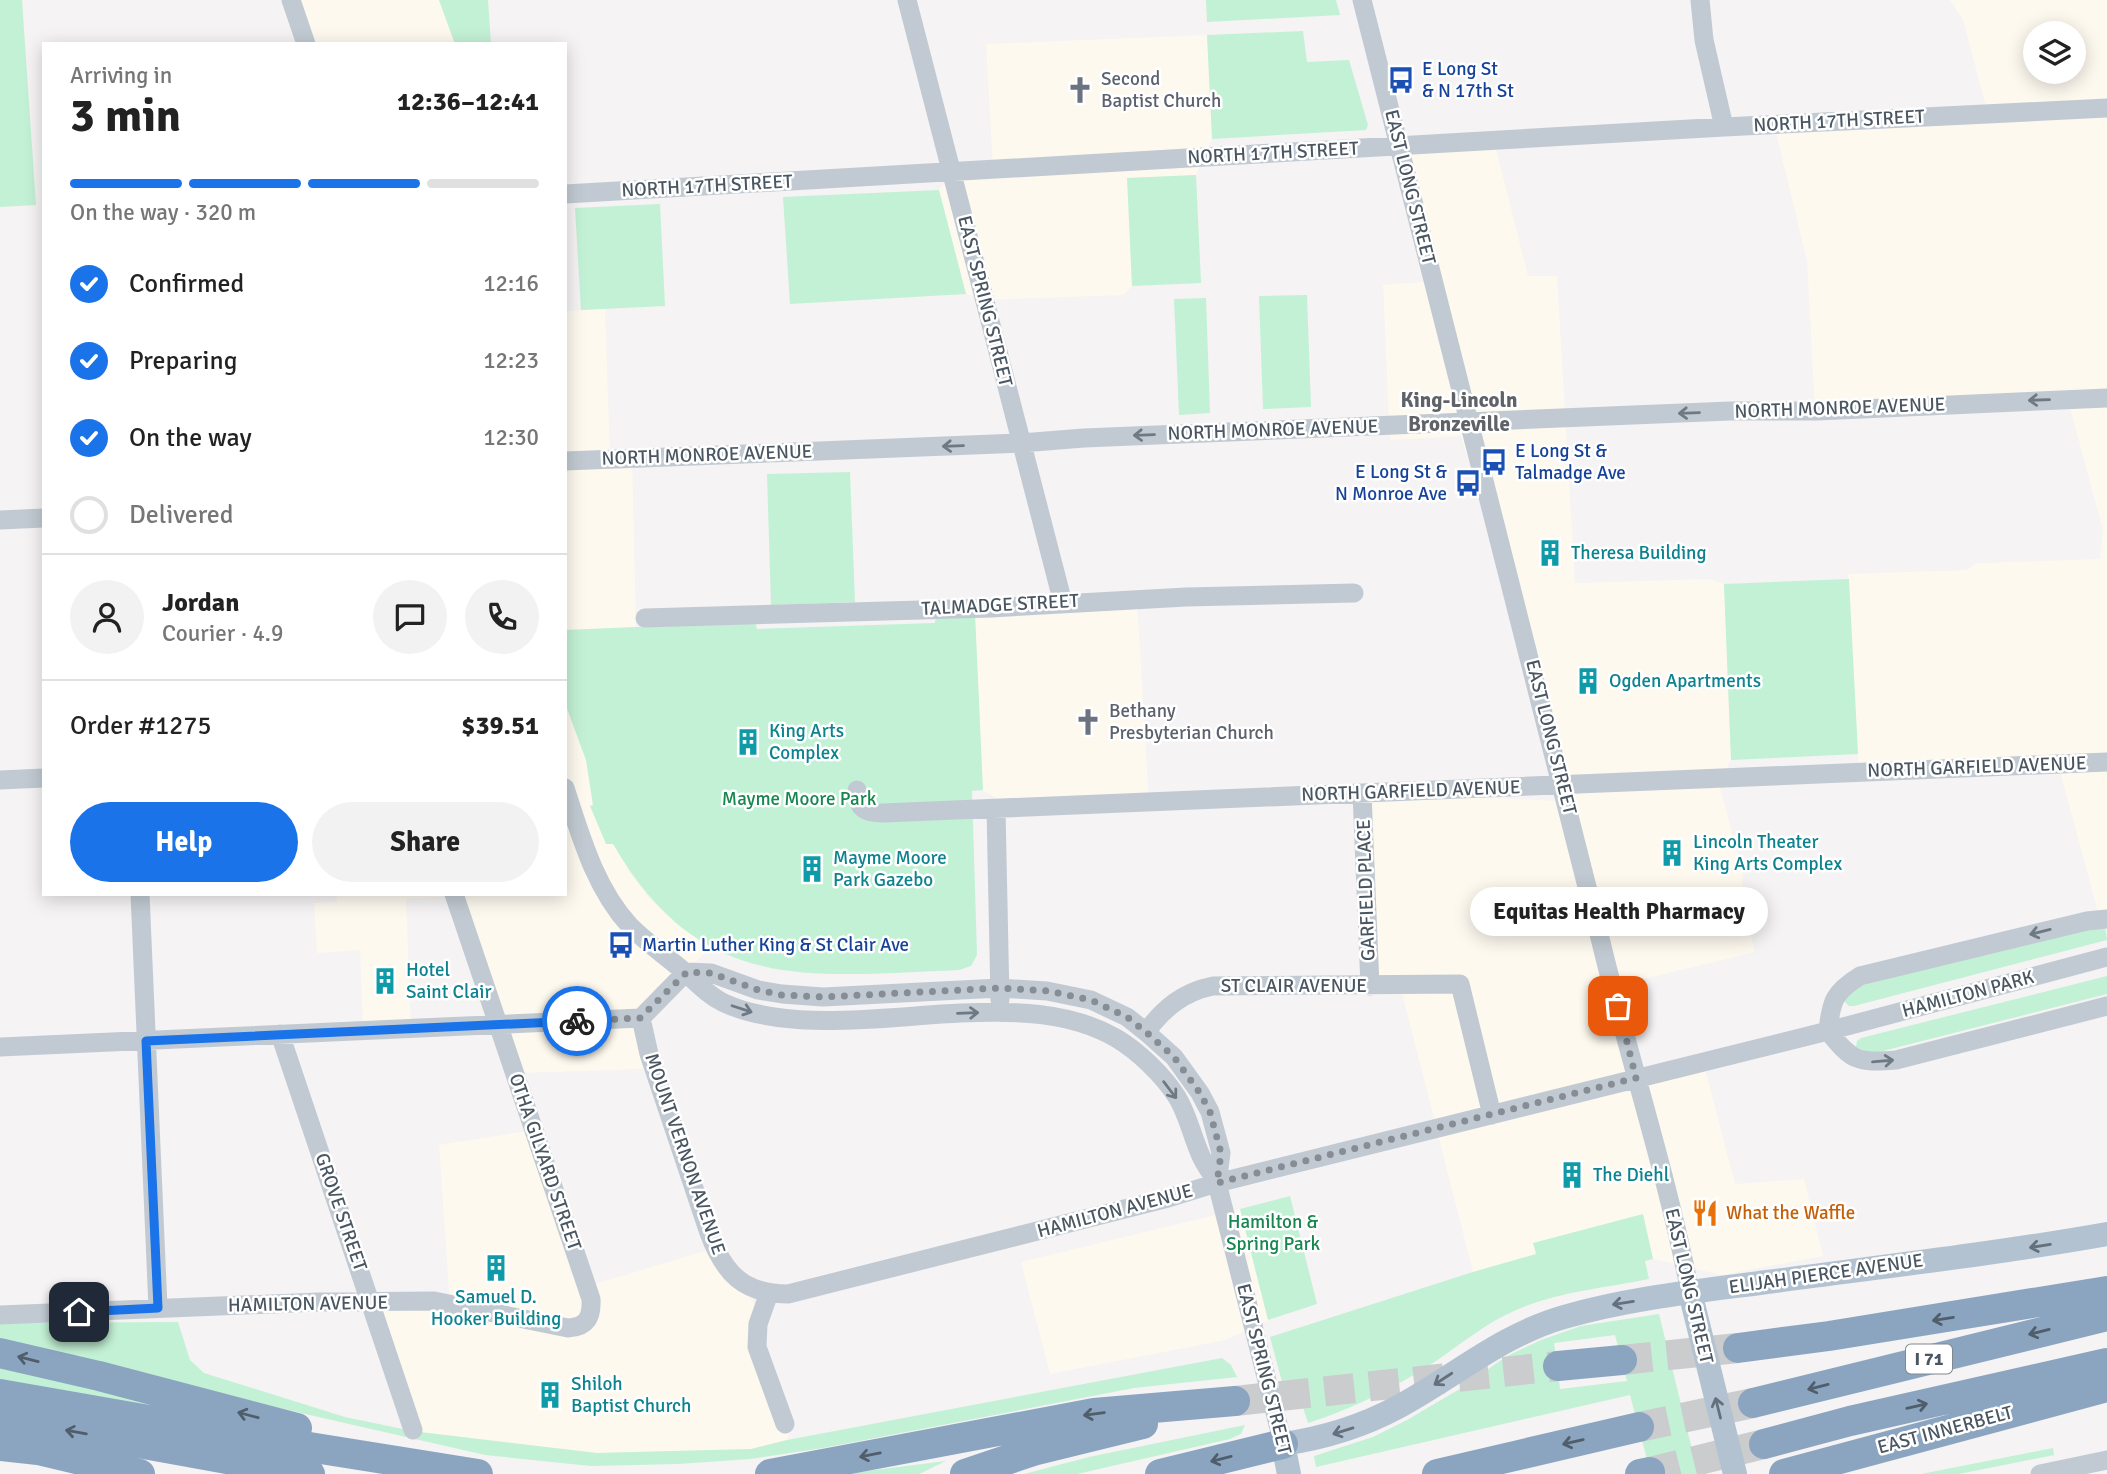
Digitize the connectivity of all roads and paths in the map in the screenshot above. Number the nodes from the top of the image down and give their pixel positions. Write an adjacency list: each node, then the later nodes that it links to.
1 (291, 0): 5 (street)
2 (907, 0): 9 (street, EAST SPRING STREET)
3 (1362, 0): 8 (street, EAST LONG STREET)
4 (1700, 0): 7 (street)
5 (305, 42)
6 (2107, 108): 7 (street, NORTH 17TH STREET)
7 (1724, 127): 8 (street, NORTH 17TH STREET)
8 (1399, 147): 9 (street, NORTH 17TH STREET); 12 (street, EAST LONG STREET)
9 (952, 172): 10 (street, NORTH 17TH STREET); 13 (street, EAST SPRING STREET)
10 (567, 194)
11 (2107, 398): 12 (street, NORTH MONROE AVENUE, one-way to 12)
12 (1470, 423): 13 (street, NORTH MONROE AVENUE, one-way to 13); 23 (street, EAST LONG STREET)
13 (1021, 443): 14 (street, NORTH MONROE AVENUE, one-way to 14); 18 (street, EAST SPRING STREET)
14 (567, 461)
15 (42, 518): 16 (street)
16 (0, 520)
17 (1354, 593): 18 (street, TALMADGE STREET)
18 (1063, 603): 19 (street, TALMADGE STREET)
19 (645, 618)
20 (2107, 762): 23 (street, NORTH GARFIELD AVENUE)
21 (42, 778): 22 (street)
22 (0, 780)
23 (1563, 785): 25 (street, NORTH GARFIELD AVENUE); 44 (street, EAST LONG STREET)
24 (856, 790): 27 (street, NORTH GARFIELD AVENUE)
25 (1362, 793): 27 (street, NORTH GARFIELD AVENUE); 33 (street, GARFIELD PLACE)
26 (567, 794): 32 (street)
27 (996, 808): 34 (street)
28 (140, 896): 42 (street)
29 (455, 896): 38 (street, OTHA GILYARD STREET)
30 (2107, 919): 39 (street, one-way to 39)
31 (2107, 957): 39 (street, HAMILTON PARK)
32 (687, 972): 34 (street); 36 (street, one-way to 36); 37 (street)
33 (1370, 986): 40 (street, ST CLAIR AVENUE); 45 (street, ST CLAIR AVENUE)
34 (1000, 988): 36 (street); 40 (street)
35 (2107, 1006): 39 (street, one-way to 35)
36 (1000, 1012): 46 (street, one-way to 46)
37 (640, 1018): 38 (street); 49 (street, MOUNT VERNON AVENUE)
38 (498, 1026): 41 (street); 51 (street, OTHA GILYARD STREET)
39 (1828, 1031): 44 (street, HAMILTON AVENUE)
40 (1146, 1032): 46 (street)
41 (280, 1034): 42 (street); 52 (street, GROVE STREET)
42 (146, 1041): 43 (street); 53 (street)
43 (0, 1047)
44 (1636, 1078): 45 (street, HAMILTON AVENUE); 50 (street, EAST LONG STREET)
45 (1492, 1115): 46 (street, HAMILTON AVENUE)
46 (1217, 1183): 49 (street, HAMILTON AVENUE); 70 (street, EAST SPRING STREET)
47 (2107, 1234): 50 (main road, ELIJAH PIERCE AVENUE, one-way to 50)
48 (2107, 1291): 56 (highway, one-way to 56)
49 (769, 1293): 65 (street)
50 (1690, 1293): 70 (main road, ELIJAH PIERCE AVENUE, one-way to 70); 80 (main road, EAST LONG STREET, one-way to 50)
51 (592, 1299): 52 (street, HAMILTON AVENUE)
52 (372, 1302): 53 (street, HAMILTON AVENUE); 67 (street, GROVE STREET)
53 (158, 1308): 54 (street, HAMILTON AVENUE)
54 (0, 1315)
55 (2107, 1316): 63 (highway, I 71, one-way to 63)
56 (1738, 1348)
57 (0, 1353): 73 (highway, one-way to 57)
58 (1622, 1360): 60 (highway)
59 (2107, 1363): 68 (highway, one-way to 59)
60 (1558, 1366)
61 (2107, 1387): 81 (highway, EAST INNERBELT)
62 (0, 1394): 73 (highway)
63 (1754, 1403)
64 (0, 1418): 75 (highway, one-way to 64)
65 (785, 1424)
66 (1639, 1427): 79 (highway, one-way to 79)
67 (413, 1430)
68 (1764, 1444)
69 (0, 1446): 74 (highway)
70 (1284, 1453): 78 (highway, one-way to 78)
71 (2107, 1460): 82 (street)
72 (0, 1463): 74 (highway)
73 (467, 1473)
74 (139, 1474)
75 (310, 1474)
76 (770, 1474): 77 (highway, one-way to 76)
77 (965, 1474)
78 (1160, 1474)
79 (1437, 1474)
80 (1735, 1474)
81 (1784, 1474)
82 (2040, 1474)

